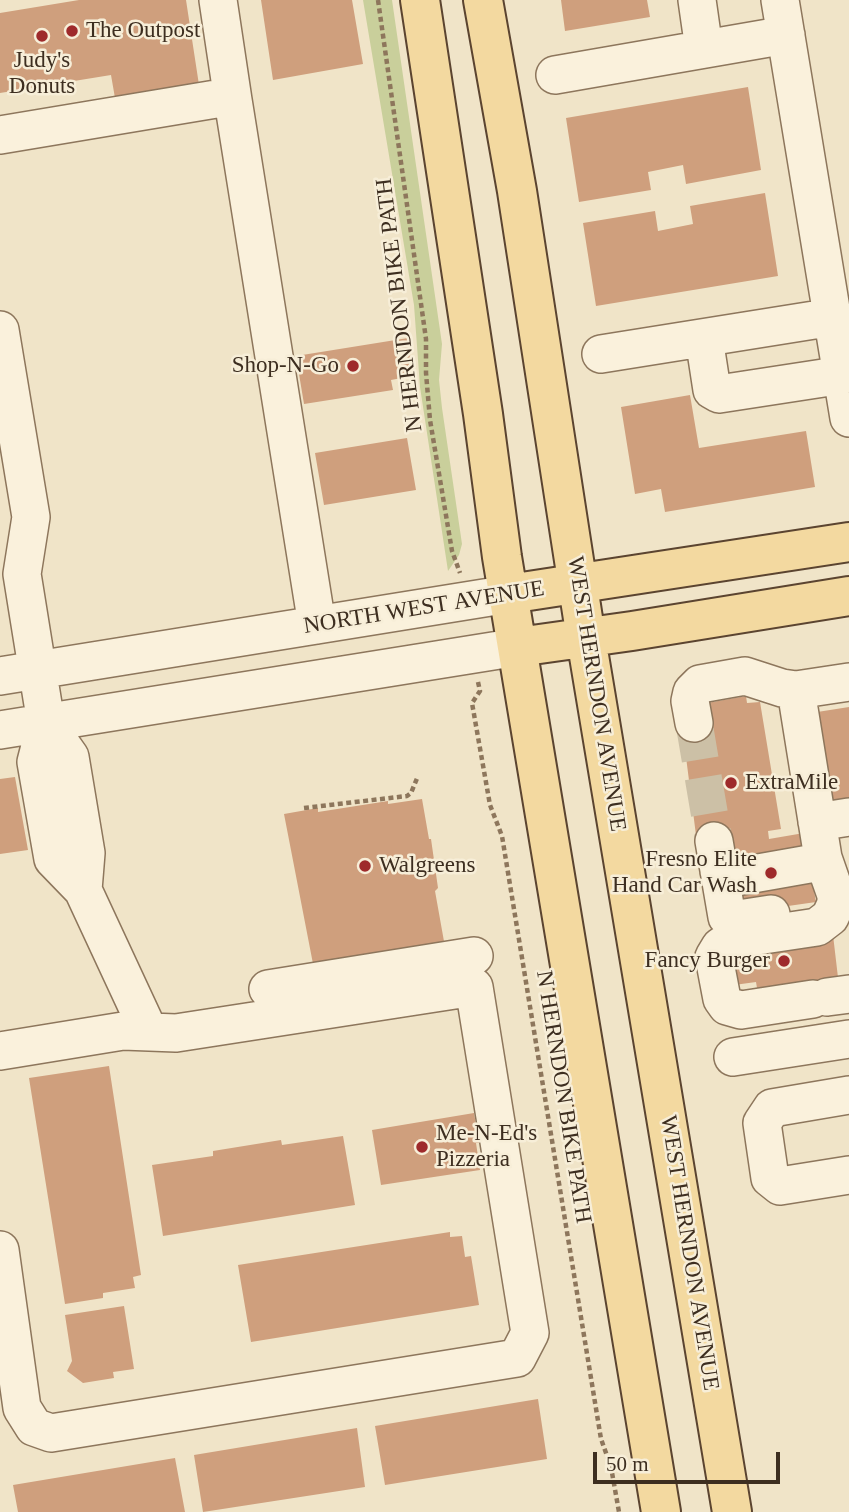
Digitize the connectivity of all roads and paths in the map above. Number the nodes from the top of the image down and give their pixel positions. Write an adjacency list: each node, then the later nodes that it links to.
1 (218, 0): 9 (street)
2 (378, 0): 18 (path, N HERNDON BIKE PATH)
3 (420, 0): 20 (main road)
4 (483, 0): 19 (main road, WEST HERNDON AVENUE)
5 (697, 0): 7 (street)
6 (783, 17): 7 (street); 11 (street)
7 (705, 49): 8 (street)
8 (555, 75)
9 (233, 100): 10 (street); 22 (street)
10 (0, 135)
11 (833, 317): 13 (street); 15 (street)
12 (0, 330): 25 (street)
13 (704, 338): 14 (street); 15 (street)
14 (601, 354)
15 (842, 375): 16 (street)
16 (849, 418)
17 (849, 542): 19 (main road, NORTH WEST AVENUE)
18 (458, 564)
19 (578, 584): 20 (main road, NORTH WEST AVENUE); 23 (main road, WEST HERNDON AVENUE)
20 (509, 594): 22 (street, NORTH WEST AVENUE); 24 (main road)
21 (849, 596): 23 (main road)
22 (317, 625): 25 (street, NORTH WEST AVENUE)
23 (586, 638): 24 (main road); 49 (main road, WEST HERNDON AVENUE)
24 (518, 646): 30 (street); 48 (main road)
25 (37, 670): 26 (street, NORTH WEST AVENUE); 30 (street)
26 (0, 676)
27 (849, 682): 28 (street)
28 (796, 690): 31 (street); 35 (street)
29 (480, 691): 47 (path, N HERNDON BIKE PATH)
30 (46, 723): 32 (street); 40 (street)
31 (694, 723)
32 (0, 730)
33 (418, 776): 34 (path)
34 (304, 808)
35 (830, 832): 36 (street); 36 (street)
36 (842, 894): 39 (street)
37 (474, 956): 38 (street)
38 (268, 989)
39 (830, 997)
40 (149, 1032): 42 (street); 46 (street)
41 (849, 1039): 43 (street)
42 (0, 1051)
43 (733, 1057)
44 (849, 1096): 45 (street)
45 (849, 1175)
46 (0, 1250)
47 (620, 1512)
48 (661, 1512)
49 (732, 1512)

